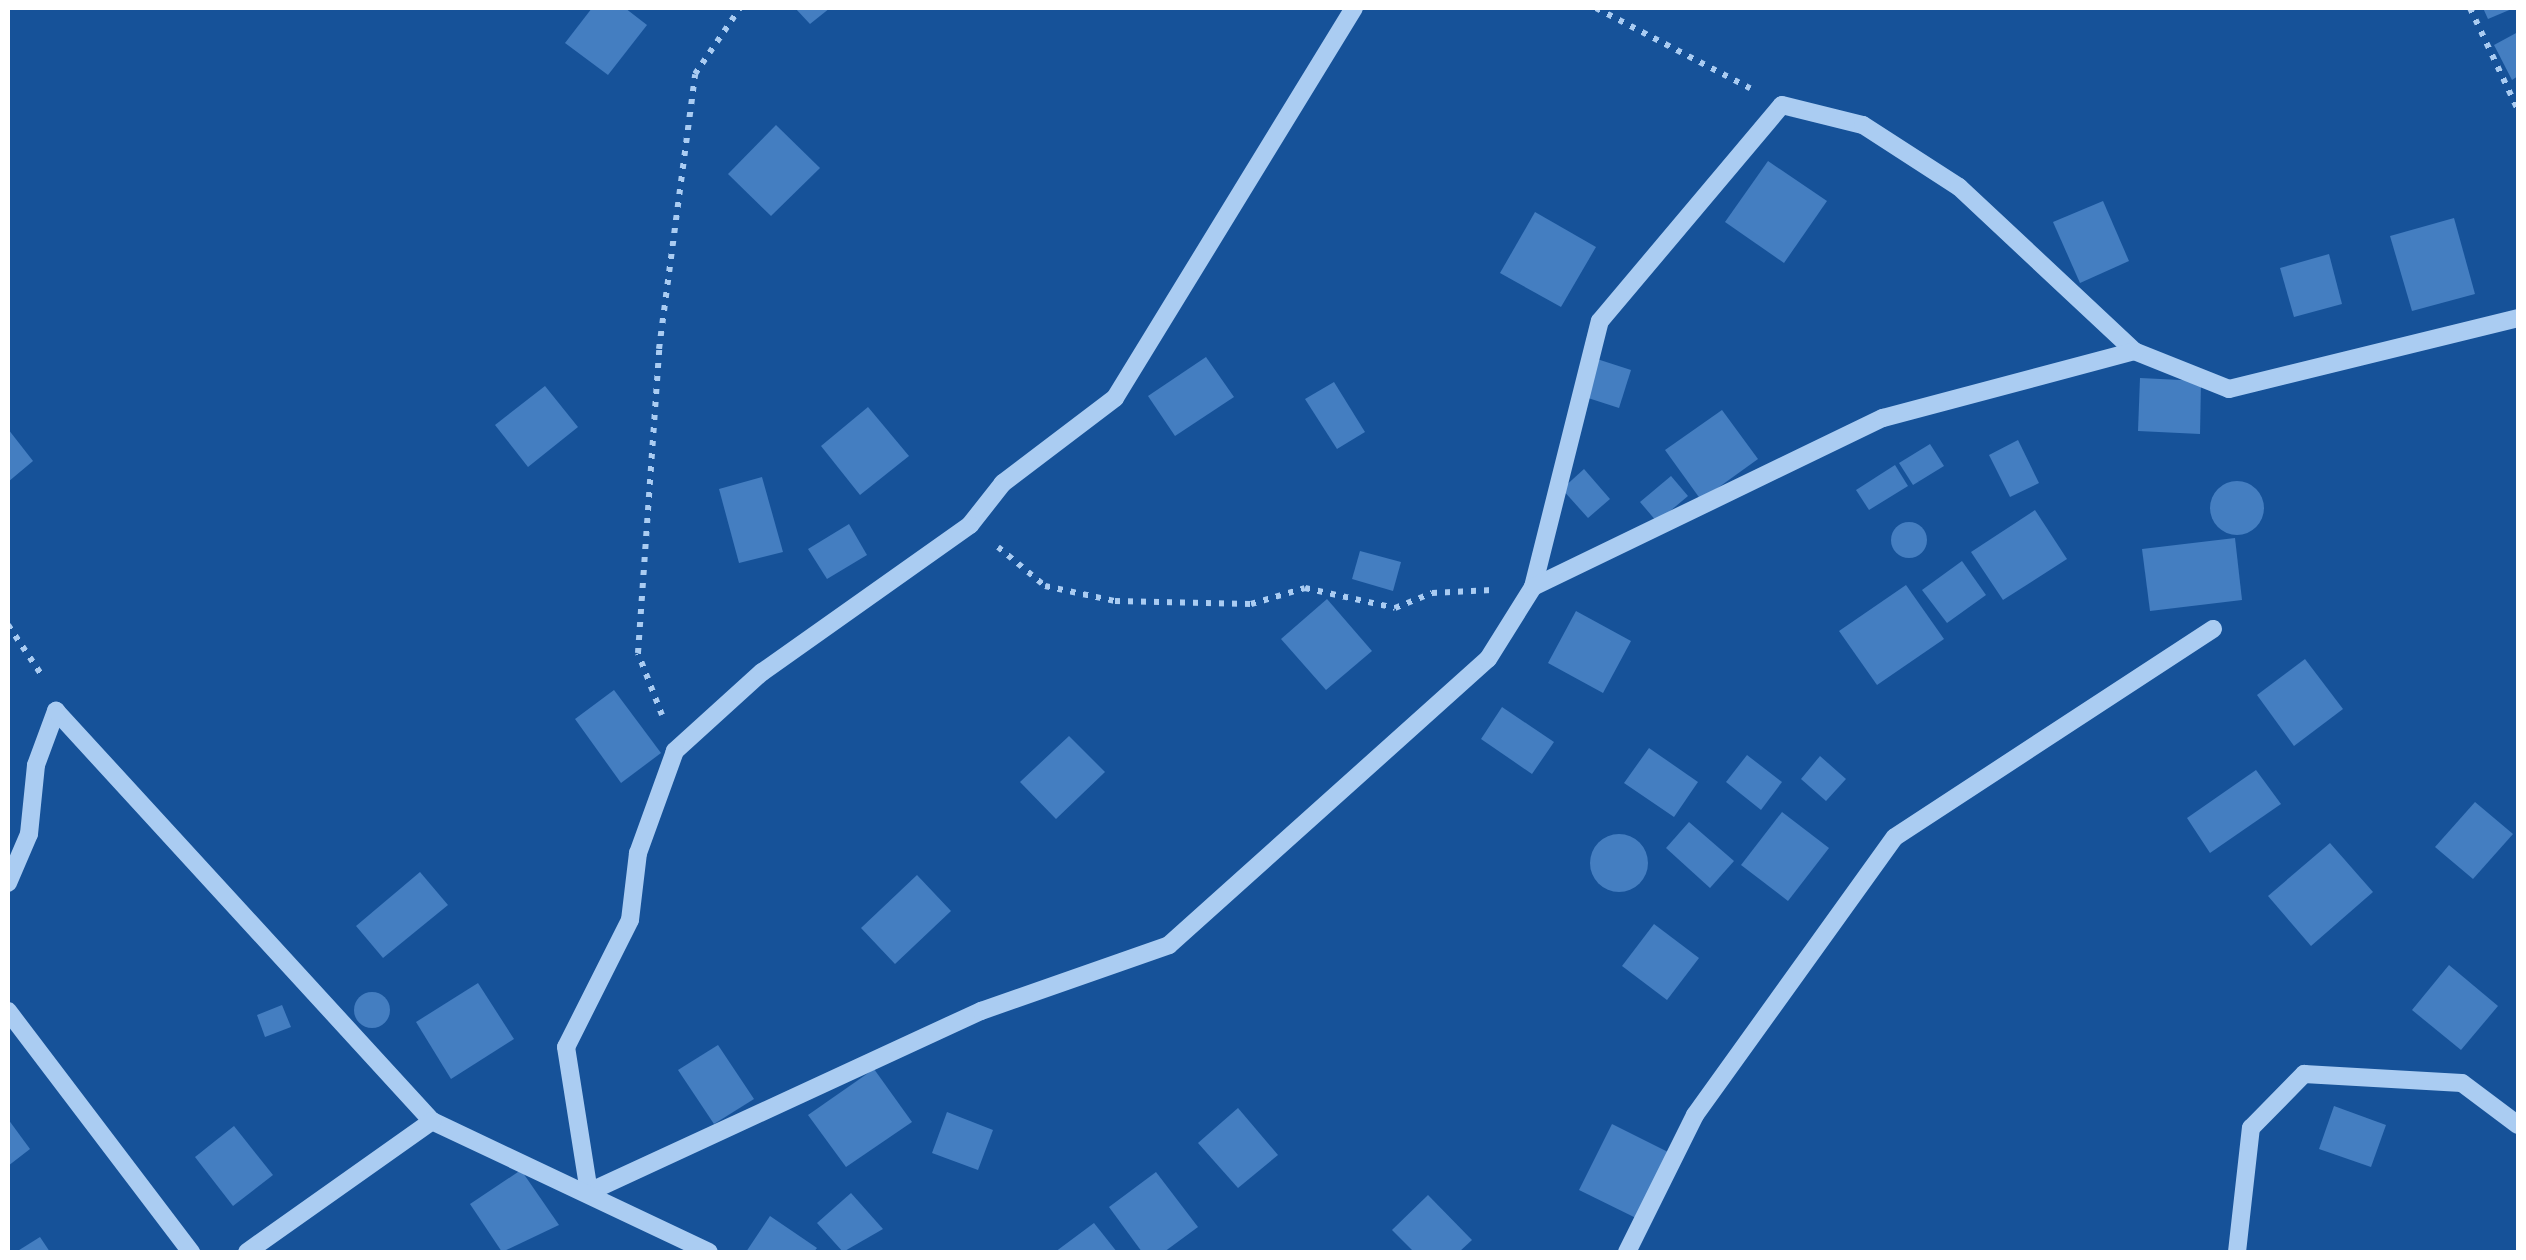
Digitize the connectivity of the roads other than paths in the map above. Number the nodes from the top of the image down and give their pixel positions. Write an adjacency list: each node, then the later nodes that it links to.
1 (1354, 8): 10 (street)
2 (2518, 318): 3 (street)
3 (2134, 351): 4 (street); 4 (street)
4 (1533, 587): 10 (street)
5 (2214, 628): 14 (street)
6 (8, 882): 8 (street)
7 (8, 1011): 11 (street)
8 (432, 1120): 10 (street); 12 (street)
9 (2518, 1124): 15 (street)
10 (589, 1192): 13 (street)
11 (191, 1252)
12 (246, 1252)
13 (708, 1252)
14 (1627, 1252)
15 (2237, 1252)

